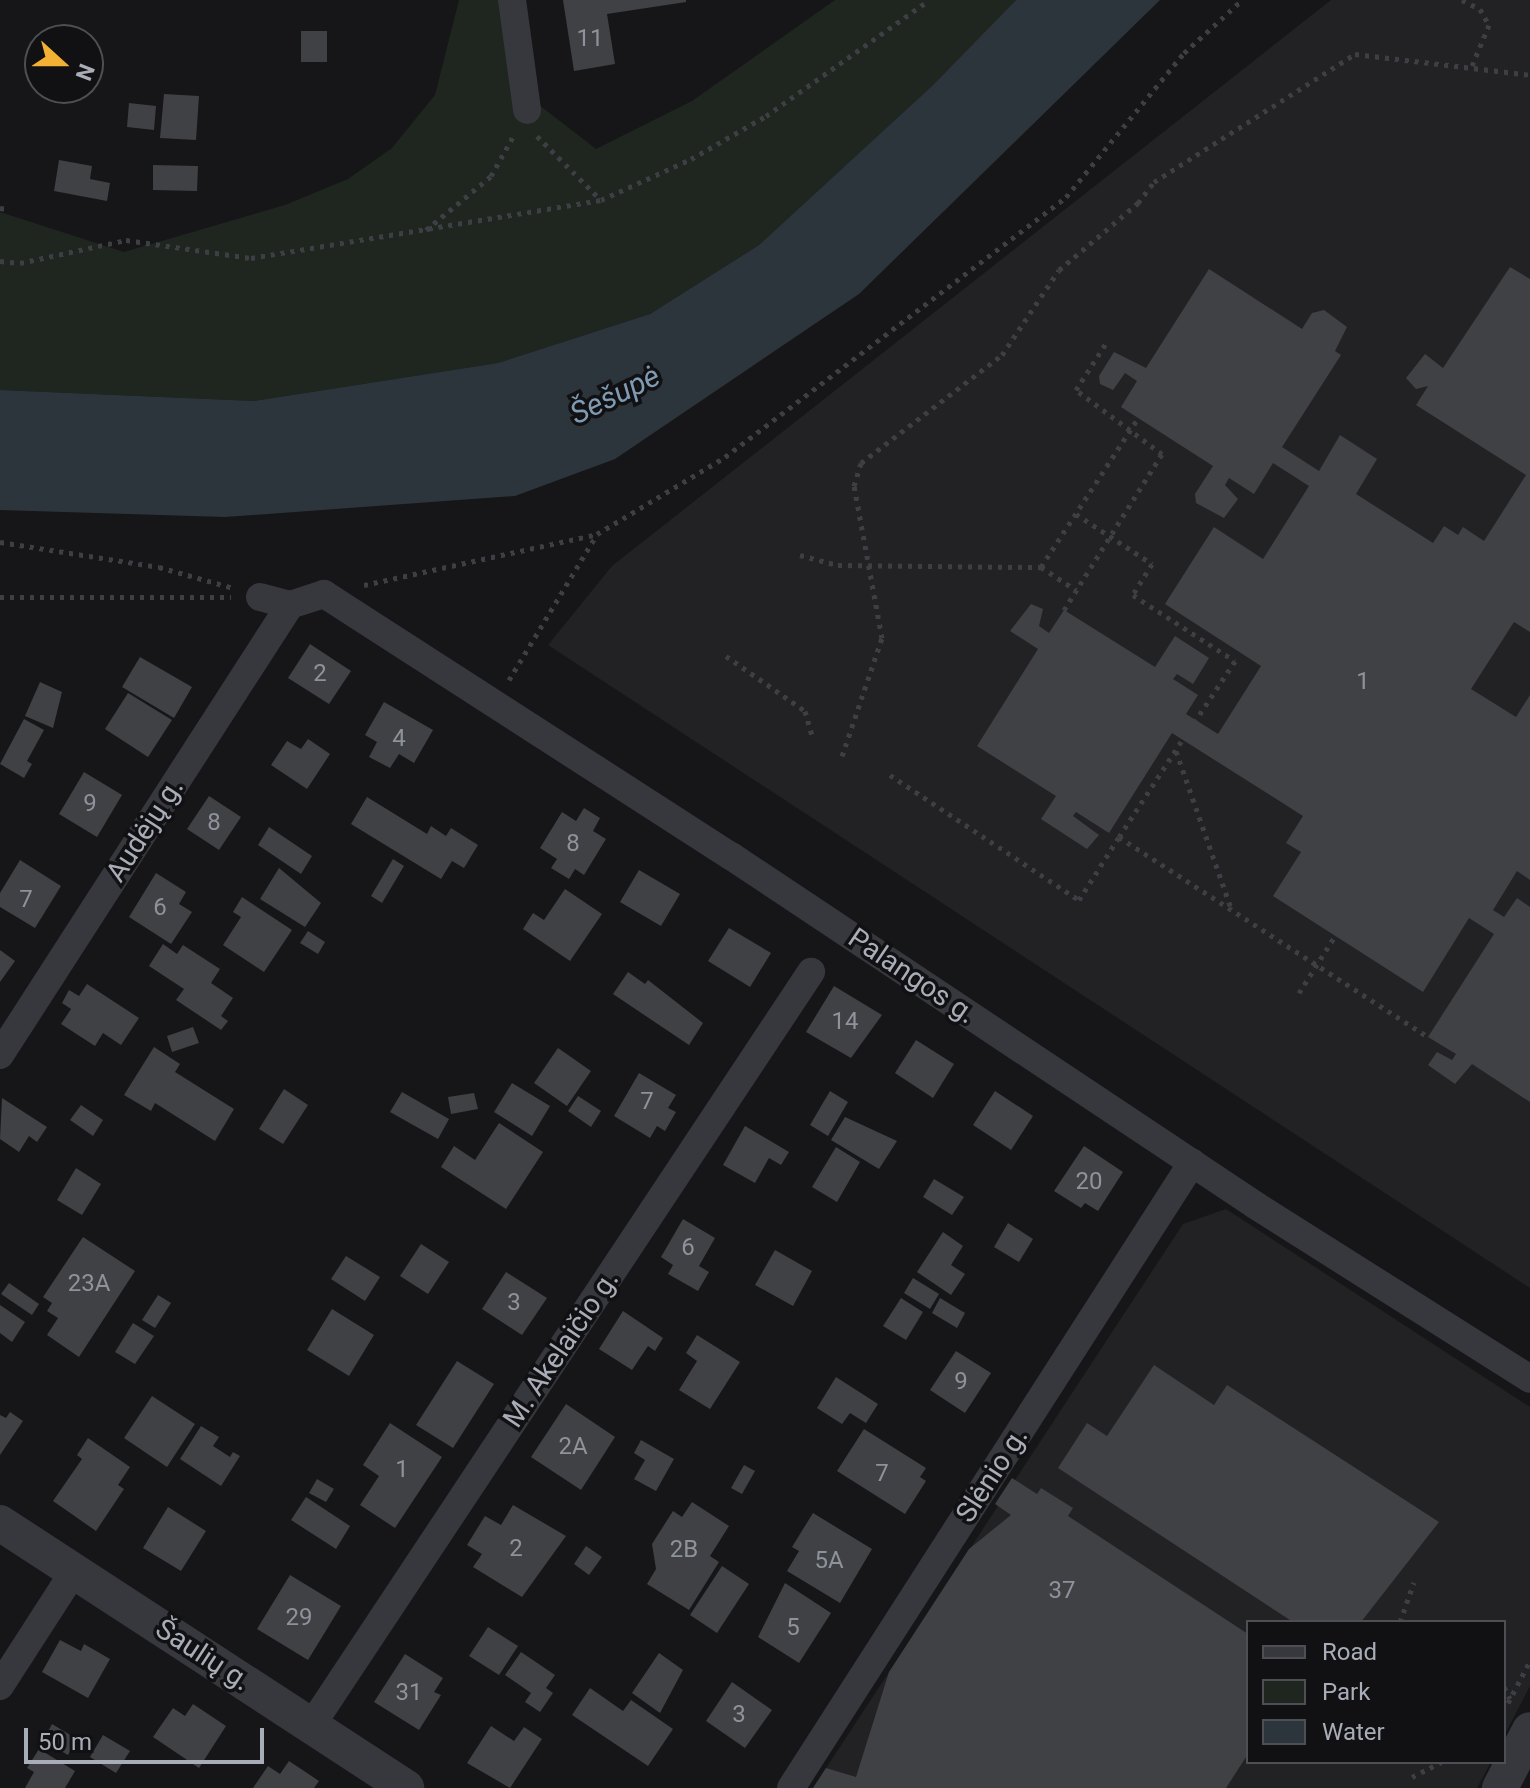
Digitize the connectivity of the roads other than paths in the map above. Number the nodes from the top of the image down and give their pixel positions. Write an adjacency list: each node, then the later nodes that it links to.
1 (512, 0): 2 (street)
2 (527, 110)
3 (260, 597): 4 (street)
4 (290, 605): 6 (street, Audėjų g.); 7 (street, Palangos g.)
5 (811, 972): 12 (street, M. Akelaičio g.)
6 (0, 1055)
7 (1192, 1163): 8 (street, Palangos g.); 15 (street, Slėnio g.)
8 (1530, 1379)
9 (0, 1523): 10 (street, Šaulių g.)
10 (74, 1571): 11 (street); 12 (street, Šaulių g.)
11 (0, 1686)
12 (311, 1726): 14 (street, Šaulių g.)
13 (1530, 1730): 16 (street)
14 (406, 1788)
15 (791, 1788)
16 (1500, 1788)

